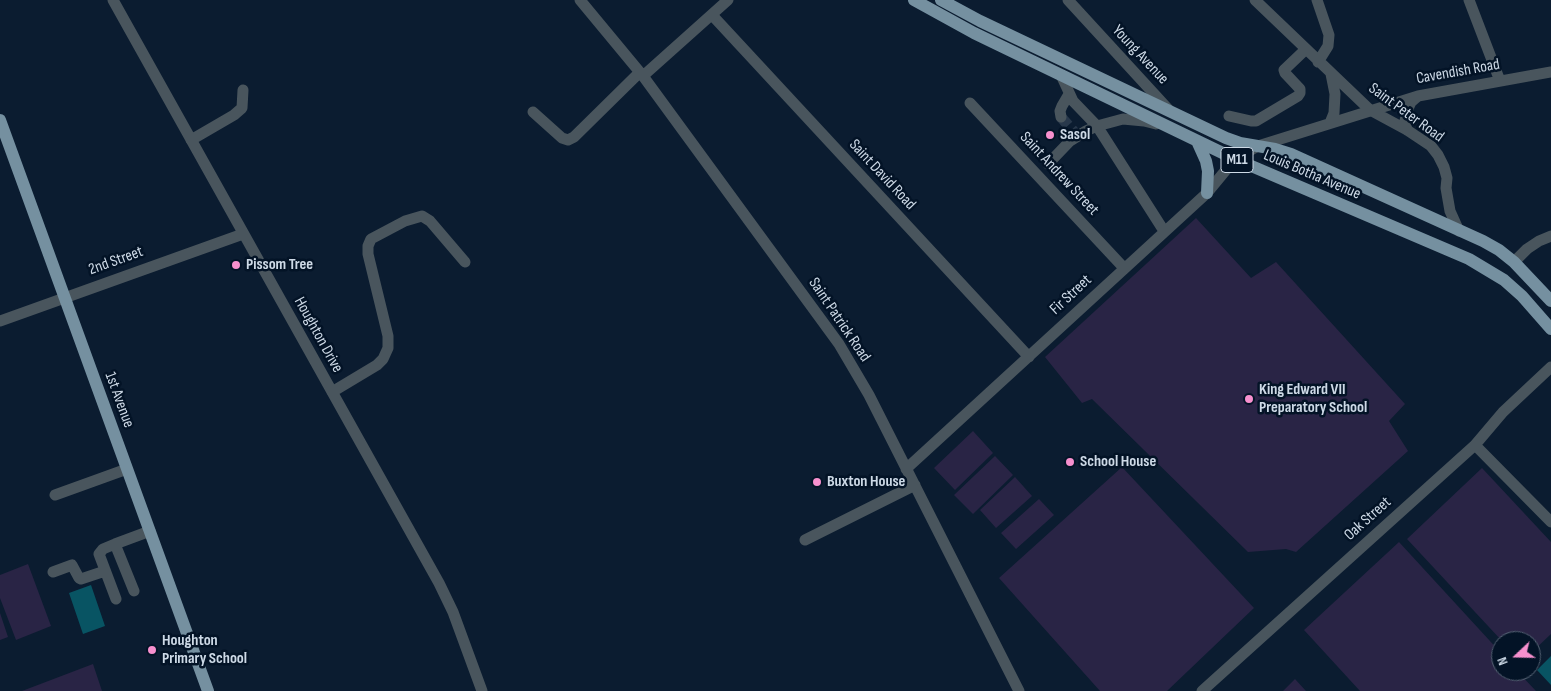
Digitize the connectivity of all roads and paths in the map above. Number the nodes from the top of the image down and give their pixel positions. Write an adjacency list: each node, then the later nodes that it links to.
1 (113, 0): 32 (street, Houghton Drive)
2 (580, 0): 15 (street, Saint Patrick Road)
3 (728, 0): 10 (street)
4 (914, 0): 16 (main road, Louis Botha Avenue / M11)
5 (941, 0): 22 (main road, Louis Botha Avenue / M11)
6 (1068, 0): 22 (street, Young Avenue)
7 (1255, 0): 11 (street, Saint Peter Road)
8 (1317, 0): 12 (street)
9 (1468, 0): 17 (street)
10 (712, 16): 15 (street); 49 (street, Saint David Road)
11 (1306, 50): 12 (street, Saint Peter Road); 25 (street)
12 (1318, 62): 13 (street, Saint Peter Road)
13 (1330, 72): 23 (street, Saint Peter Road); 28 (street)
14 (1551, 72): 17 (street, Cavendish Road)
15 (641, 74): 24 (street); 54 (street, Saint Patrick Road)
16 (1061, 74): 19 (street); 30 (main road, Louis Botha Avenue / M11)
17 (1500, 81): 20 (street, Cavendish Road)
18 (243, 90): 32 (street)
19 (1069, 94): 26 (street); 29 (street)
20 (1418, 96): 23 (street, Cavendish Road); 31 (street)
21 (970, 103): 44 (street, Saint Andrew Street)
22 (1168, 109): 34 (main road, Louis Botha Avenue / M11)
23 (1370, 110): 28 (street, Cavendish Road); 31 (street, Saint Peter Road)
24 (533, 112)
25 (1228, 116)
26 (1061, 117)
27 (0, 120): 45 (main road, 1st Avenue)
28 (1330, 123): 34 (street, Cavendish Road)
29 (1097, 126): 30 (street); 36 (street); 38 (street)
30 (1174, 129): 33 (main road, Louis Botha Avenue / M11)
31 (1407, 130): 39 (street, Saint Peter Road)
32 (191, 140): 40 (street, Houghton Drive)
33 (1197, 141): 35 (main road, Louis Botha Avenue / M11); 37 (main road)
34 (1258, 146): 35 (street, Fir Street); 39 (main road, Louis Botha Avenue / M11)
35 (1235, 159): 37 (street, Fir Street); 48 (main road, Louis Botha Avenue / M11)
36 (1048, 164)
37 (1207, 193): 38 (street, Fir Street)
38 (1164, 231): 44 (street, Fir Street)
39 (1460, 231): 43 (main road, Louis Botha Avenue / M11)
40 (243, 234): 45 (street, 2nd Street); 51 (street, Houghton Drive)
41 (1551, 236): 43 (street)
42 (465, 262): 51 (street)
43 (1514, 262): 46 (main road, Louis Botha Avenue / M11)
44 (1124, 268): 49 (street, Fir Street)
45 (65, 297): 47 (street, 2nd Street); 53 (main road, 1st Avenue)
46 (1551, 301)
47 (0, 321)
48 (1551, 329)
49 (1029, 357): 54 (street, Fir Street)
50 (1551, 367): 52 (street, Oak Street)
51 (332, 392): 66 (street, Houghton Drive)
52 (1475, 446): 57 (street); 68 (street, Oak Street)
53 (127, 469): 56 (street); 58 (main road, 1st Avenue)
54 (906, 469): 55 (street, Saint Patrick Road)
55 (914, 485): 59 (street); 67 (street, Saint Patrick Road)
56 (55, 495)
57 (1551, 522)
58 (150, 531): 60 (street); 65 (main road, 1st Avenue)
59 (805, 540)
60 (115, 544): 61 (street); 63 (street)
61 (105, 571): 62 (street); 64 (street)
62 (53, 572)
63 (134, 591)
64 (116, 600)
65 (208, 691)
66 (482, 691)
67 (1019, 691)
68 (1202, 691)

